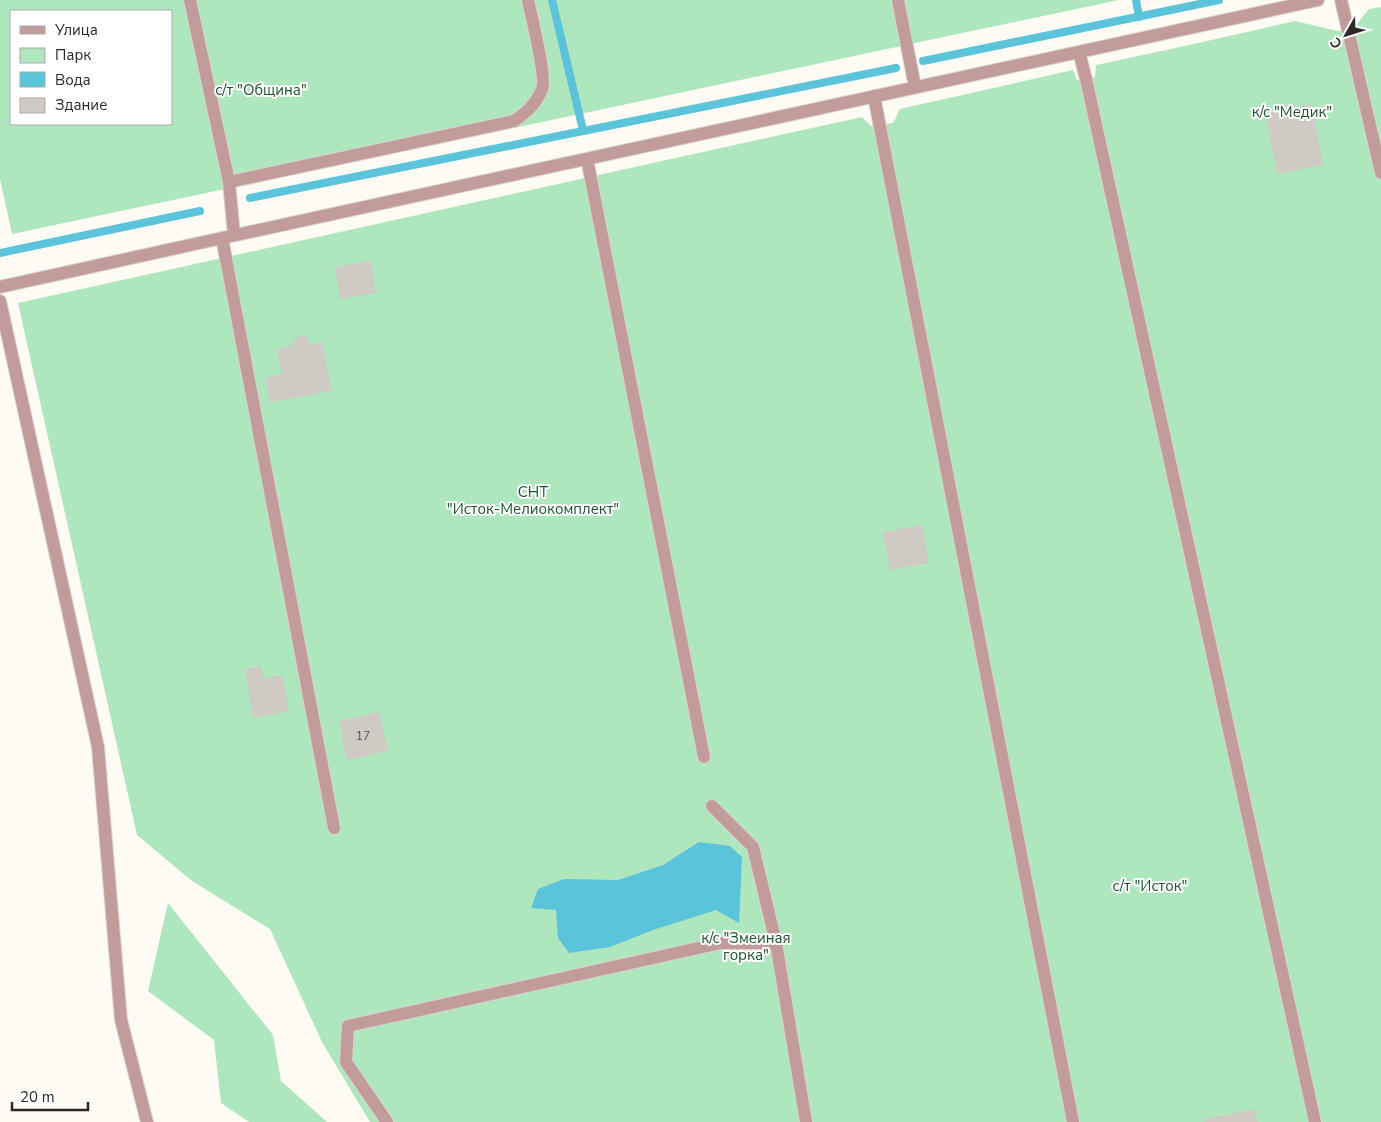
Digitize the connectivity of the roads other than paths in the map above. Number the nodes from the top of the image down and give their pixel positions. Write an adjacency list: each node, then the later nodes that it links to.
1 (190, 0): 11 (lane)
2 (528, 0): 11 (lane)
3 (898, 0): 7 (lane)
4 (1318, 0): 6 (lane)
5 (1341, 0): 10 (lane)
6 (1079, 52): 7 (lane); 23 (lane)
7 (915, 88): 8 (lane)
8 (874, 96): 9 (lane); 22 (lane)
9 (587, 159): 12 (lane); 15 (lane)
10 (1381, 173)
11 (229, 182): 12 (lane)
12 (228, 236): 13 (lane); 17 (lane)
13 (0, 287)
14 (0, 301): 19 (lane)
15 (704, 757)
16 (712, 806): 18 (lane)
17 (334, 828)
18 (776, 943): 20 (lane); 21 (lane)
19 (147, 1122)
20 (387, 1122)
21 (806, 1122)
22 (1073, 1122)
23 (1316, 1122)

